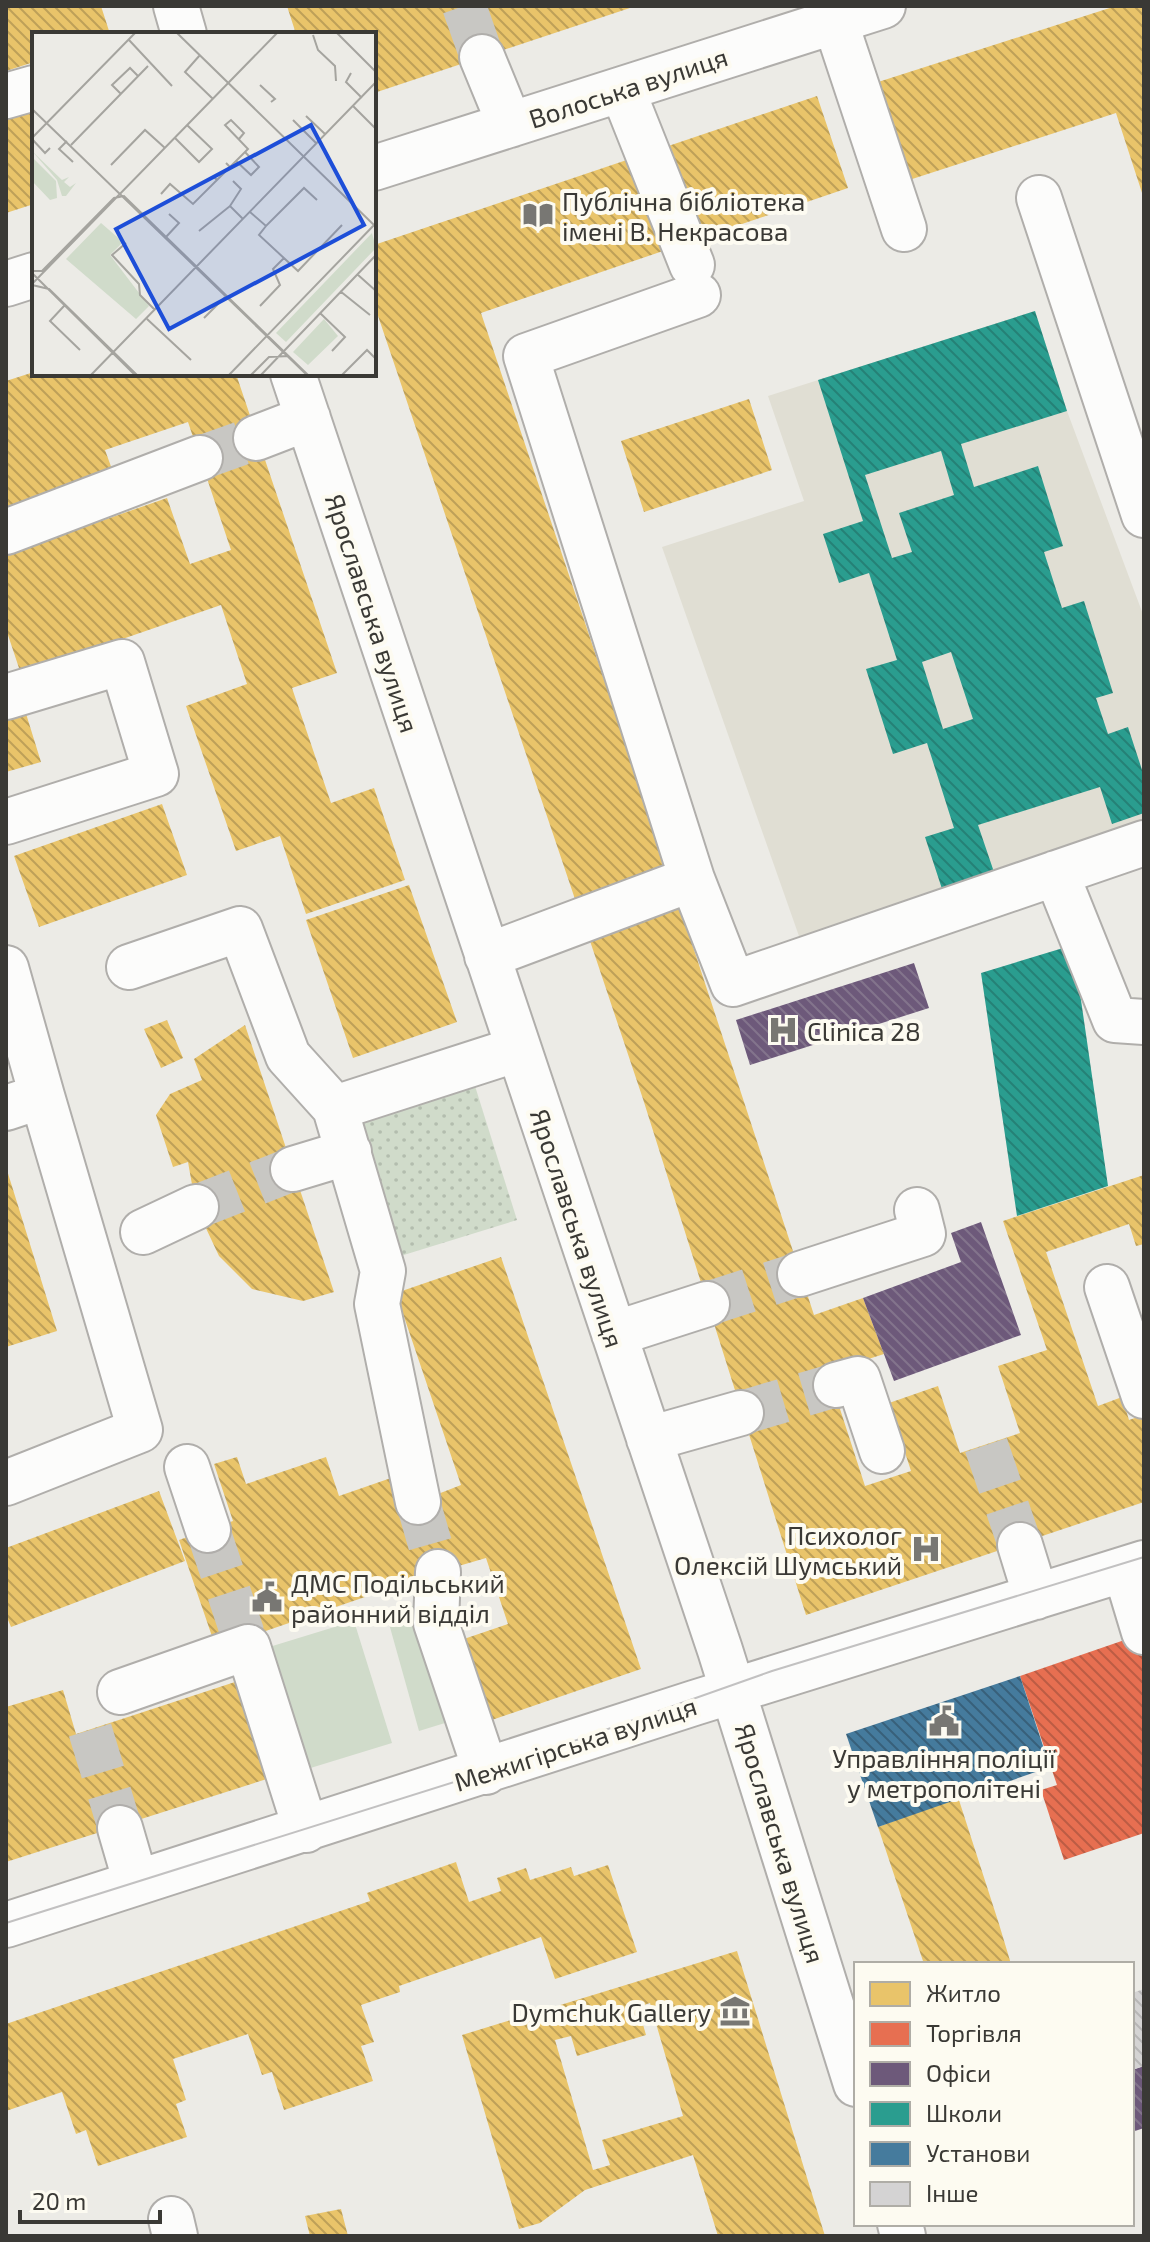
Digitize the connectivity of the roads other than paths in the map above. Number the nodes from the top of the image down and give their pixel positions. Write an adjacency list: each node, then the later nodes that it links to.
1 (176, 6): 4 (street)
2 (883, 6): 3 (street, Волоська вулиця)
3 (835, 21): 7 (street, Волоська вулиця); 12 (street)
4 (183, 32)
5 (482, 57): 9 (street)
6 (32, 89): 8 (street)
7 (622, 89): 9 (street, Волоська вулиця); 25 (street)
8 (6, 96)
9 (510, 125): 10 (street, Волоська вулиця)
10 (376, 167)
11 (1039, 198): 19 (street)
12 (904, 229)
13 (32, 276): 14 (street)
14 (6, 284)
15 (294, 376): 16 (street, Ярославська вулиця)
16 (308, 418): 17 (street); 26 (street, Ярославська вулиця)
17 (256, 438)
18 (200, 458): 20 (street)
19 (1144, 515)
20 (6, 532)
21 (6, 697): 22 (street)
22 (6, 822)
23 (1144, 843): 24 (street)
24 (1056, 873): 25 (street); 29 (street)
25 (692, 879): 26 (street)
26 (487, 956): 30 (street, Ярославська вулиця)
27 (129, 967): 32 (street)
28 (6, 968): 31 (street)
29 (1144, 1022)
30 (518, 1049): 32 (street); 41 (street, Ярославська вулиця)
31 (24, 1102): 48 (street)
32 (335, 1108): 33 (street)
33 (349, 1152): 34 (street); 49 (street)
34 (293, 1169)
35 (196, 1207): 37 (street)
36 (917, 1210): 38 (street)
37 (143, 1232)
38 (800, 1274)
39 (1107, 1287): 43 (street)
40 (707, 1304): 41 (street)
41 (614, 1334): 45 (street, Ярославська вулиця)
42 (836, 1385): 46 (street)
43 (1144, 1396)
44 (741, 1413): 45 (street)
45 (649, 1439): 56 (street, Ярославська вулиця)
46 (882, 1451)
47 (187, 1467): 50 (street)
48 (6, 1483)
49 (418, 1502)
50 (208, 1530)
51 (1020, 1545): 54 (street)
52 (1134, 1566): 54 (street, Межигірська вулиця); 55 (street)
53 (438, 1572): 58 (street)
54 (1036, 1597): 56 (street, Межигірська вулиця)
55 (1144, 1632)
56 (733, 1691): 58 (street, Межигірська вулиця); 63 (street, Ярославська вулиця)
57 (120, 1692): 60 (street)
58 (486, 1772): 60 (street, Межигірська вулиця)
59 (120, 1828): 61 (street)
60 (306, 1830): 61 (street, Межигірська вулиця)
61 (136, 1883): 62 (street, Межигірська вулиця)
62 (6, 1925)
63 (854, 2078)

